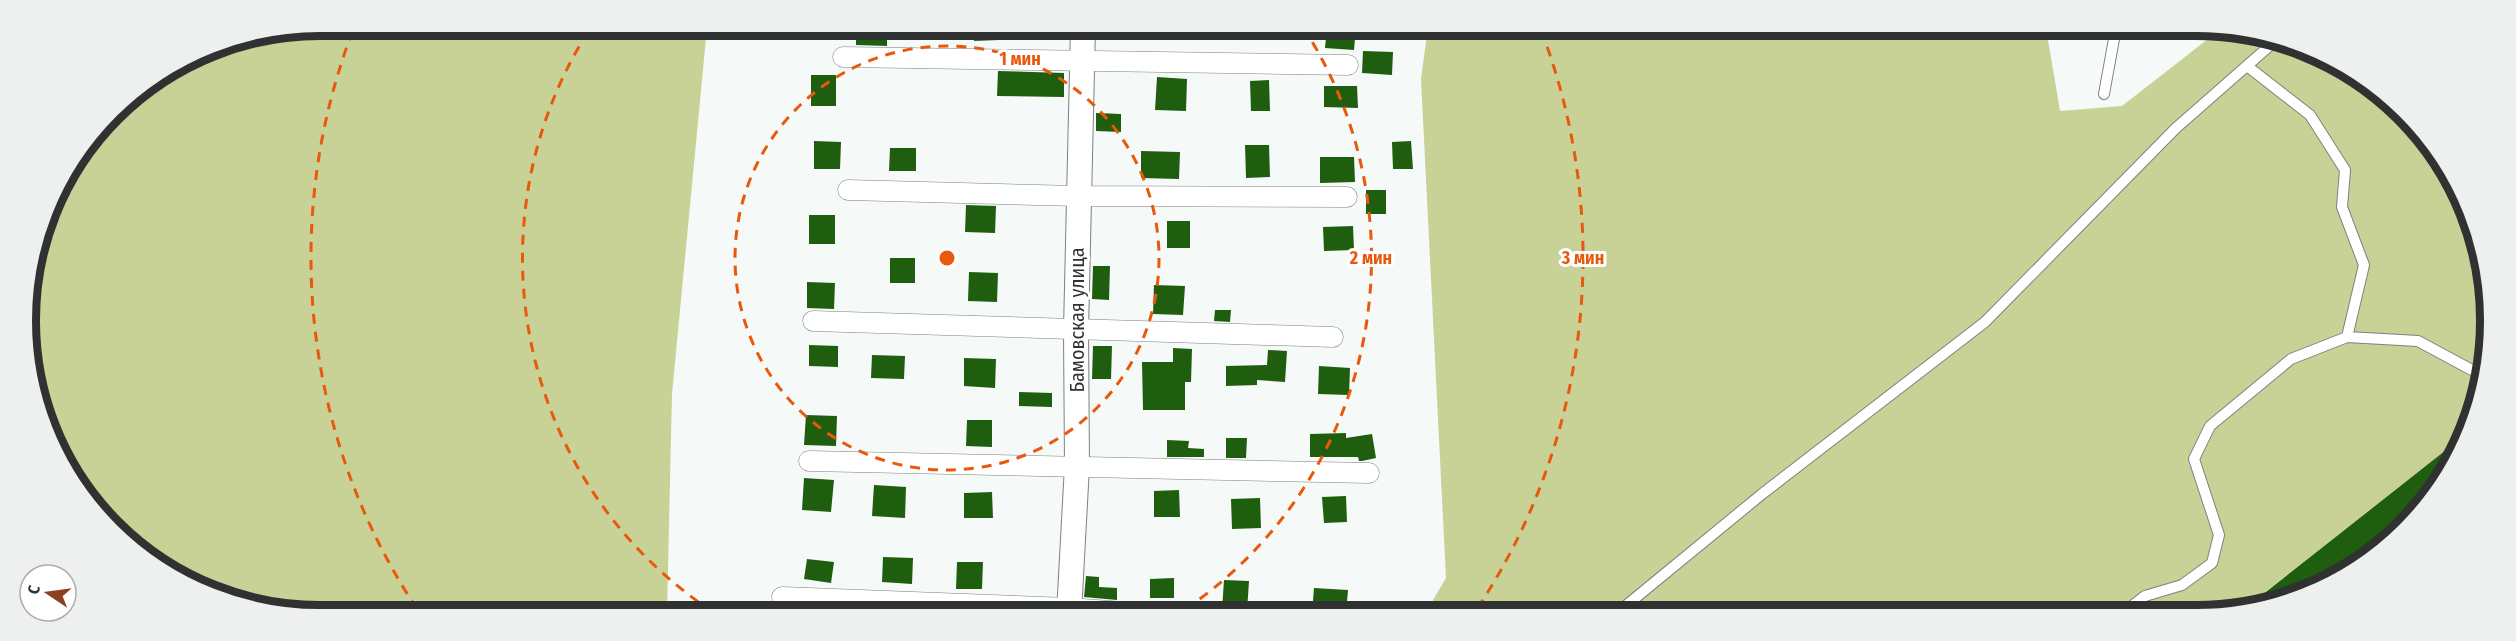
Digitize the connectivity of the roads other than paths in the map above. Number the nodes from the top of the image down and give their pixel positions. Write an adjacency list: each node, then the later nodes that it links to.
1 (1082, 36): 5 (street, Бамовская улица)
2 (2115, 36): 8 (lane)
3 (2269, 46): 7 (lane)
4 (843, 57): 5 (street)
5 (1081, 59): 6 (street); 10 (street, Бамовская улица)
6 (1348, 65)
7 (2247, 66): 14 (lane); 23 (lane)
8 (2104, 94)
9 (848, 190): 10 (street)
10 (1078, 196): 11 (street); 13 (street, Бамовская улица)
11 (1347, 197)
12 (813, 321): 13 (street)
13 (1076, 330): 15 (street); 18 (street, Бамовская улица)
14 (2347, 336): 16 (lane); 24 (lane)
15 (1333, 337)
16 (2476, 372)
17 (809, 461): 18 (street)
18 (1077, 466): 19 (street); 22 (street, Бамовская улица)
19 (1369, 473)
20 (782, 597): 21 (street)
21 (959, 605)
22 (1069, 605)
23 (1627, 605)
24 (2133, 605)

